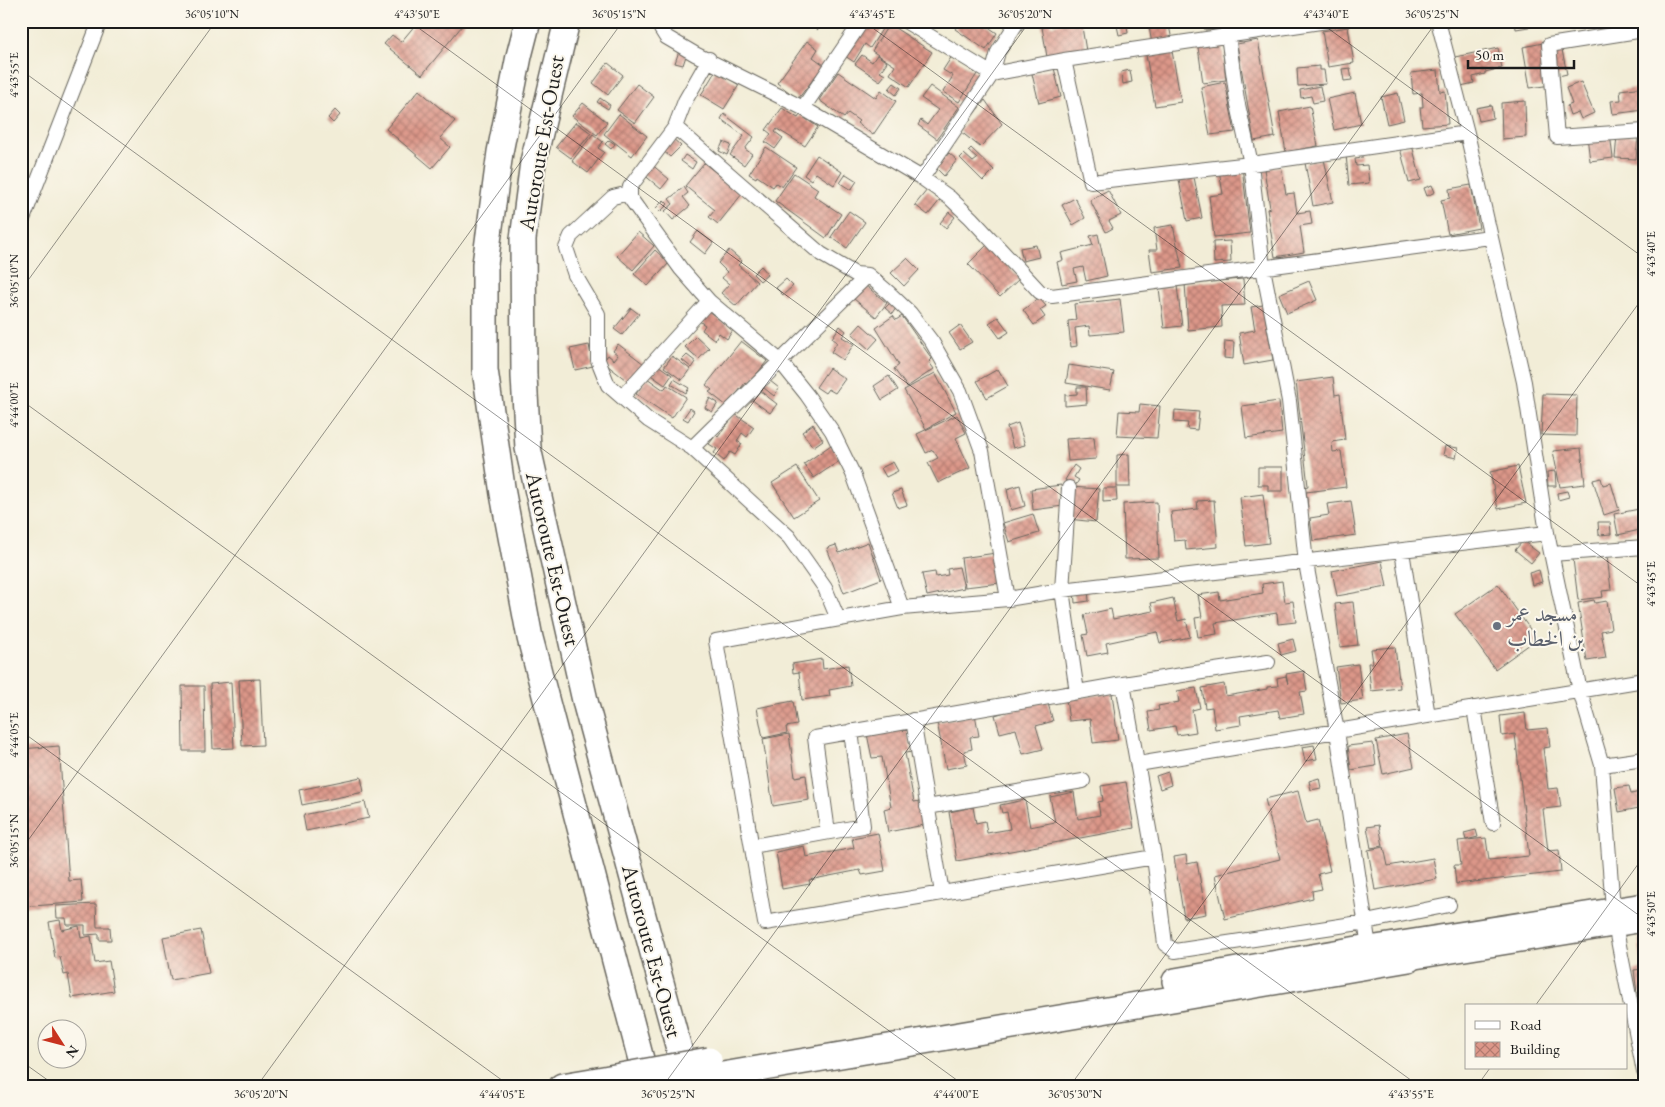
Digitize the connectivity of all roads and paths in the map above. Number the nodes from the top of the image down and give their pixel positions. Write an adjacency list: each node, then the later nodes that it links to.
1 (100, 21): 23 (street)
2 (528, 21): 71 (highway, Autoroute Est-Ouest)
3 (566, 21): 69 (highway, Autoroute Est-Ouest)
4 (663, 21): 13 (street)
5 (862, 21): 16 (street)
6 (904, 21): 15 (street)
7 (1018, 21): 15 (street)
8 (1226, 21): 12 (street)
9 (1327, 21): 12 (street)
10 (1438, 21): 19 (street)
11 (1644, 30): 18 (street)
12 (1228, 37): 14 (street); 20 (street)
13 (709, 59): 16 (street); 17 (street)
14 (1064, 60): 15 (street); 20 (street)
15 (992, 74): 21 (street)
16 (803, 108): 21 (street)
17 (675, 127): 22 (street); 26 (street)
18 (1644, 131)
19 (1467, 133): 20 (street); 24 (street)
20 (1251, 164): 25 (street)
21 (922, 178): 25 (street)
22 (628, 193): 27 (street); 29 (street)
23 (21, 224)
24 (1490, 237): 25 (street); 32 (street)
25 (1263, 268): 36 (street)
26 (868, 275): 28 (street); 38 (street)
27 (709, 301): 28 (street); 29 (street)
28 (779, 360): 30 (street); 39 (street)
29 (622, 397): 30 (street)
30 (692, 448): 40 (street)
31 (1068, 488): 37 (street)
32 (1547, 533): 34 (street); 35 (street)
33 (1644, 547): 35 (street)
34 (1402, 551): 36 (street); 47 (street)
35 (1552, 554): 44 (street)
36 (1306, 563): 37 (street); 50 (street)
37 (1062, 590): 38 (street); 45 (street)
38 (1008, 599): 39 (street)
39 (902, 608): 40 (street)
40 (838, 619): 58 (street)
41 (1268, 662): 43 (street)
42 (1644, 680): 44 (street)
43 (1123, 684): 45 (street); 52 (street)
44 (1580, 691): 46 (street); 53 (street)
45 (1077, 692): 48 (street)
46 (1474, 708): 47 (street); 56 (street)
47 (1428, 716): 50 (street)
48 (913, 720): 49 (street); 55 (street)
49 (850, 731): 57 (street); 57 (street)
50 (1337, 731): 52 (street); 65 (street)
51 (1644, 759): 53 (street)
52 (1138, 764): 59 (street)
53 (1602, 765): 63 (street)
54 (1083, 781): 55 (street)
55 (927, 807): 60 (street)
56 (1493, 822)
57 (828, 832): 58 (street)
58 (752, 846): 60 (street)
59 (1154, 857): 60 (street); 65 (street)
60 (942, 893)
61 (1644, 904): 63 (main road)
62 (1449, 905): 65 (street)
63 (1614, 917): 64 (main road); 66 (main road); 67 (main road); 68 (street)
64 (1644, 921)
65 (1366, 922): 66 (street)
66 (1370, 948): 69 (highway)
67 (1409, 959): 69 (highway)
68 (1644, 1072)
69 (703, 1074): 70 (highway, bridge); 72 (highway, bridge)
70 (562, 1086)
71 (648, 1086)
72 (666, 1086)

